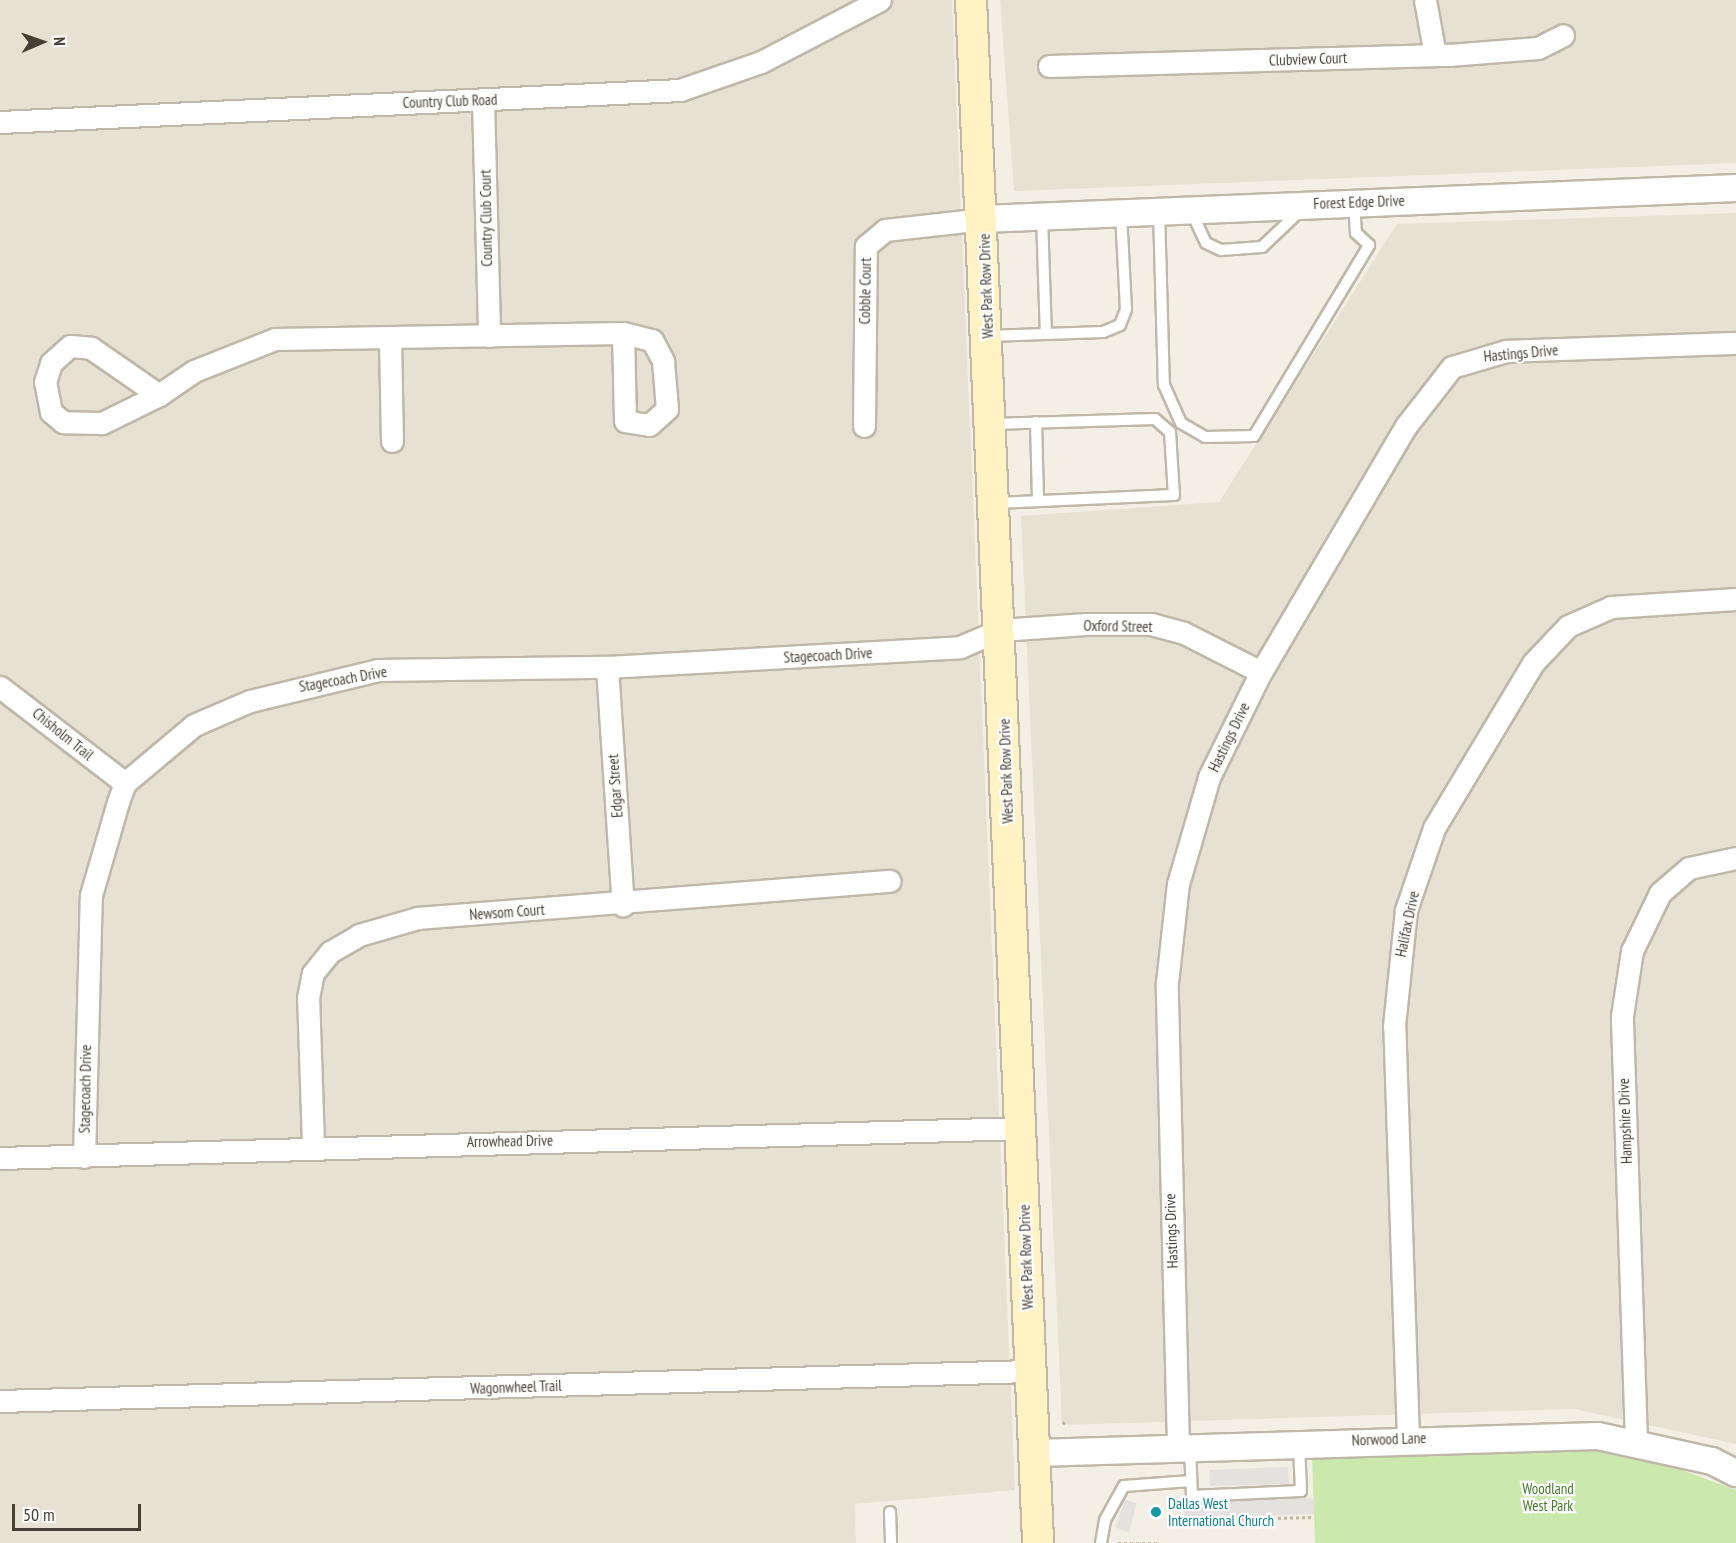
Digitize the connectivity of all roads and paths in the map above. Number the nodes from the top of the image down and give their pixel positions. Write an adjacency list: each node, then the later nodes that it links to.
1 (880, 0): 7 (street, Country Club Road)
2 (971, 0): 16 (main road, West Park Row Drive)
3 (1425, 0): 5 (street)
4 (1563, 35): 5 (street, Clubview Court)
5 (1435, 55): 6 (street, Clubview Court)
6 (1049, 66)
7 (483, 100): 8 (street, Country Club Road); 19 (street, Country Club Court)
8 (0, 122)
9 (1736, 188): 10 (street, Forest Edge Drive)
10 (1354, 202): 11 (street, Forest Edge Drive); 13 (lane)
11 (1307, 205): 12 (street, Forest Edge Drive); 12 (lane)
12 (1191, 210): 13 (street, Forest Edge Drive)
13 (1159, 211): 14 (street, Forest Edge Drive)
14 (1121, 213): 15 (street, Forest Edge Drive); 18 (lane)
15 (1042, 216): 16 (street, Forest Edge Drive); 18 (lane)
16 (983, 219): 20 (main road, West Park Row Drive); 26 (street, Cobble Court)
17 (623, 333): 19 (street)
18 (1046, 334): 20 (lane)
19 (489, 336): 21 (street)
20 (988, 336): 25 (main road, West Park Row Drive)
21 (390, 339): 23 (street); 27 (street)
22 (1736, 343): 33 (street, Hastings Drive)
23 (159, 395): 23 (street)
24 (1036, 422): 25 (lane); 28 (lane); 28 (lane)
25 (992, 424): 29 (main road, West Park Row Drive)
26 (864, 426)
27 (392, 441)
28 (1038, 500): 29 (lane)
29 (995, 503): 31 (main road, West Park Row Drive)
30 (1736, 599): 45 (street, Halifax Drive)
31 (1000, 630): 32 (street, Stagecoach Drive); 33 (street, Oxford Street); 39 (main road, West Park Row Drive)
32 (607, 667): 35 (street, Stagecoach Drive); 38 (street, Edgar Street)
33 (1261, 672): 48 (street, Hastings Drive)
34 (0, 687): 35 (street, Chisholm Trail)
35 (125, 783): 41 (street, Stagecoach Drive)
36 (1736, 858): 47 (street, Hampshire Drive)
37 (890, 881): 38 (street, Newsom Court)
38 (623, 905): 40 (street, Newsom Court)
39 (1021, 1128): 40 (street, Arrowhead Drive); 43 (main road, West Park Row Drive)
40 (313, 1145): 41 (street, Arrowhead Drive)
41 (84, 1157): 42 (street, Arrowhead Drive)
42 (0, 1158)
43 (1031, 1371): 44 (street, Wagonwheel Trail); 49 (main road, West Park Row Drive)
44 (0, 1401)
45 (1408, 1438): 46 (street, Norwood Lane); 47 (street, Norwood Lane)
46 (1299, 1442): 48 (street, Norwood Lane); 51 (lane)
47 (1636, 1442): 50 (street, Norwood Lane)
48 (1184, 1446): 49 (street, Norwood Lane); 51 (lane)
49 (1036, 1453): 57 (main road, West Park Row Drive)
50 (1736, 1473)
51 (1191, 1481): 58 (lane)
52 (890, 1512): 56 (lane)
53 (1314, 1517): 54 (path)
54 (1176, 1520)
55 (1134, 1542): 59 (path); 60 (path)
56 (891, 1543)
57 (1038, 1543)
58 (1101, 1543)
59 (1118, 1543)
60 (1159, 1543)

